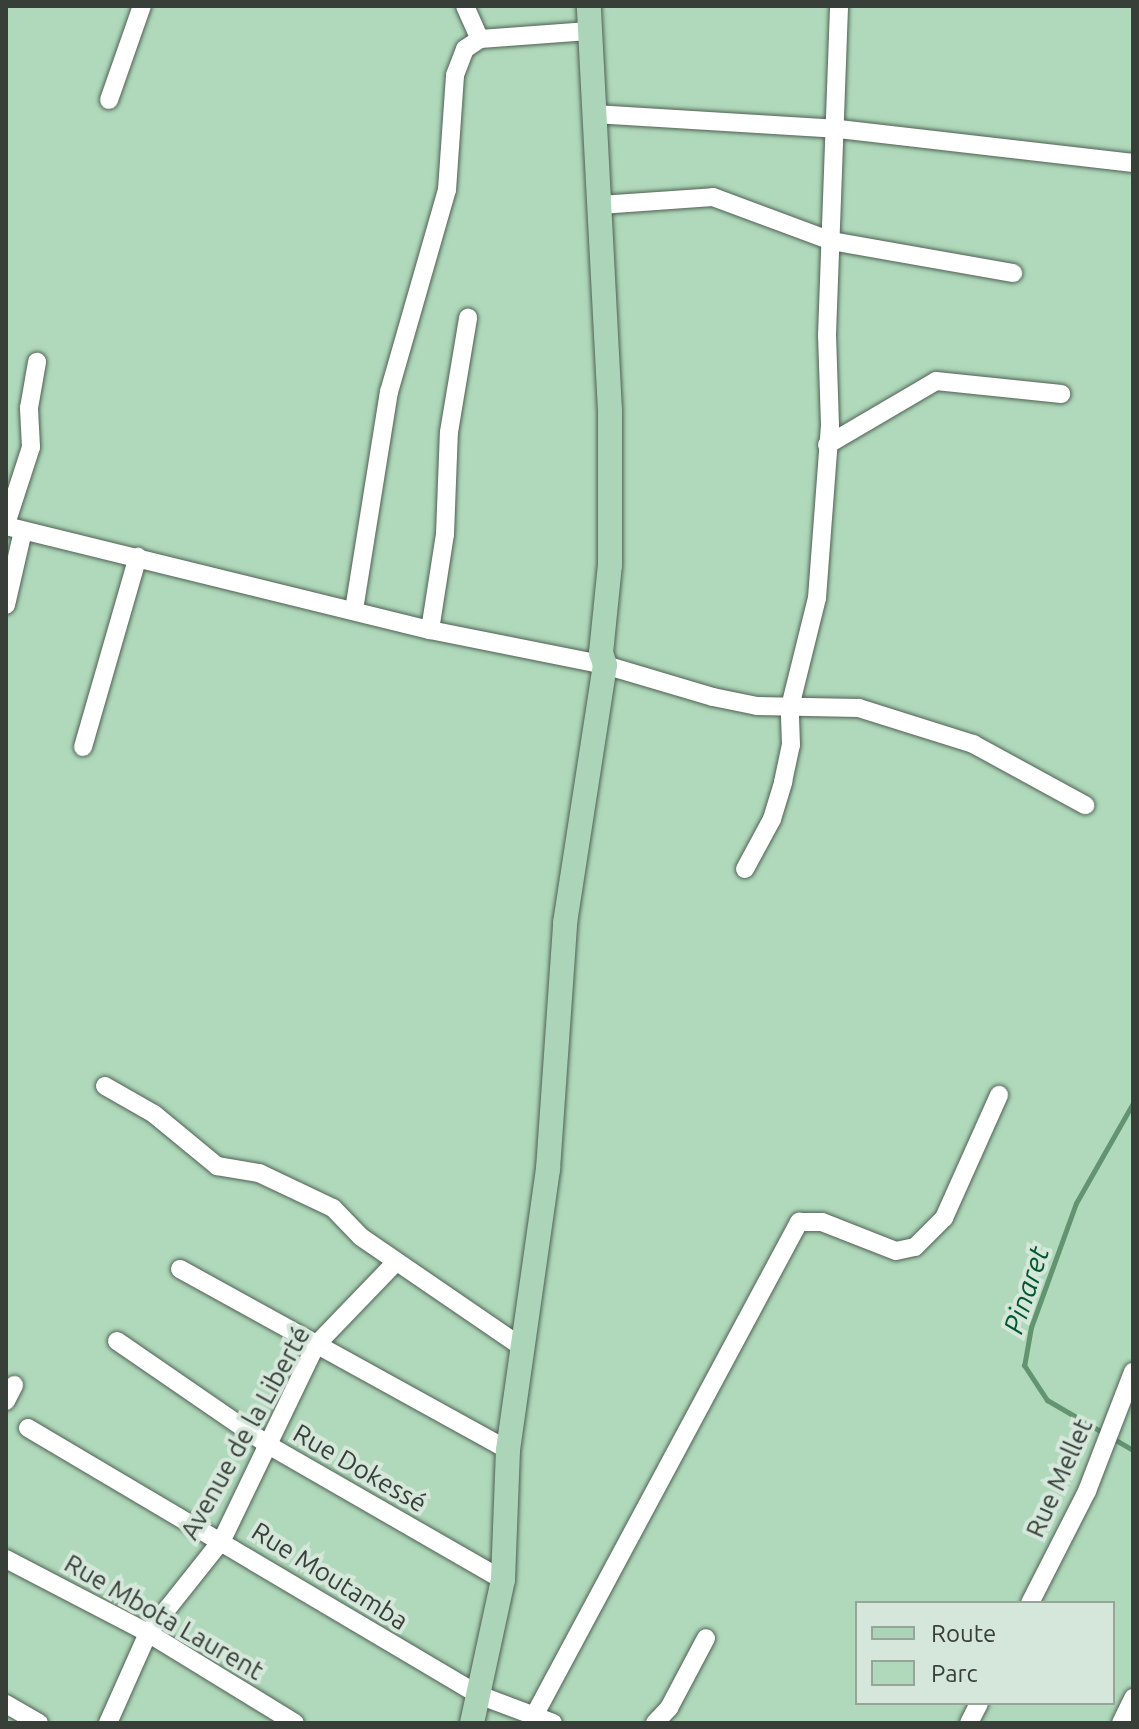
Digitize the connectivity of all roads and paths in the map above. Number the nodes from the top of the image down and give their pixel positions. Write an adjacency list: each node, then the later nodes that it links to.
1 (142, 6): 7 (street)
2 (465, 6): 6 (street)
3 (589, 6): 5 (main road)
4 (839, 6): 9 (street)
5 (589, 31): 6 (street); 8 (main road)
6 (480, 39): 21 (street)
7 (109, 100)
8 (595, 114): 9 (street); 11 (main road)
9 (839, 129): 10 (street); 12 (street)
10 (1133, 163)
11 (600, 205): 12 (street); 23 (main road)
12 (831, 241): 13 (street); 17 (street)
13 (1013, 273)
14 (468, 318): 22 (street)
15 (37, 362): 18 (street)
16 (1061, 394): 17 (street)
17 (827, 445): 24 (street)
18 (12, 527): 19 (street); 20 (street)
19 (138, 557): 21 (street); 25 (street)
20 (6, 605)
21 (354, 610): 22 (street)
22 (430, 630): 23 (street)
23 (605, 665): 24 (street); 34 (main road)
24 (790, 707): 26 (street); 27 (street)
25 (83, 747)
26 (1085, 805)
27 (745, 869)
28 (105, 1086): 30 (street)
29 (999, 1095): 49 (street)
30 (396, 1262): 33 (street, Avenue de la Liberté); 34 (street)
31 (180, 1269): 33 (street)
32 (117, 1341): 37 (street, Rue Dokessé)
33 (316, 1345): 37 (street, Avenue de la Liberté); 38 (street)
34 (519, 1345): 38 (main road)
35 (1133, 1372): 42 (street, Rue Mellet)
36 (28, 1428): 39 (street, Rue Moutamba)
37 (270, 1446): 39 (street, Avenue de la Liberté); 41 (street, Rue Dokessé)
38 (508, 1450): 41 (main road)
39 (222, 1540): 43 (street, Avenue de la Liberté); 45 (street, Rue Moutamba)
40 (6, 1559): 43 (street, Rue Mbota Laurent)
41 (503, 1580): 45 (main road)
42 (1031, 1601)
43 (148, 1633): 51 (street, Avenue de la Liberté); 52 (street, Rue Mbota Laurent)
44 (706, 1638): 55 (street)
45 (479, 1695): 49 (street, Rue Moutamba); 53 (main road)
46 (1133, 1698): 57 (street)
47 (6, 1704): 50 (street)
48 (978, 1705): 56 (street)
49 (534, 1716): 54 (street, Rue Moutamba)
50 (39, 1723)
51 (108, 1723)
52 (295, 1723)
53 (472, 1723)
54 (553, 1723)
55 (655, 1723)
56 (969, 1723)
57 (1121, 1723)

